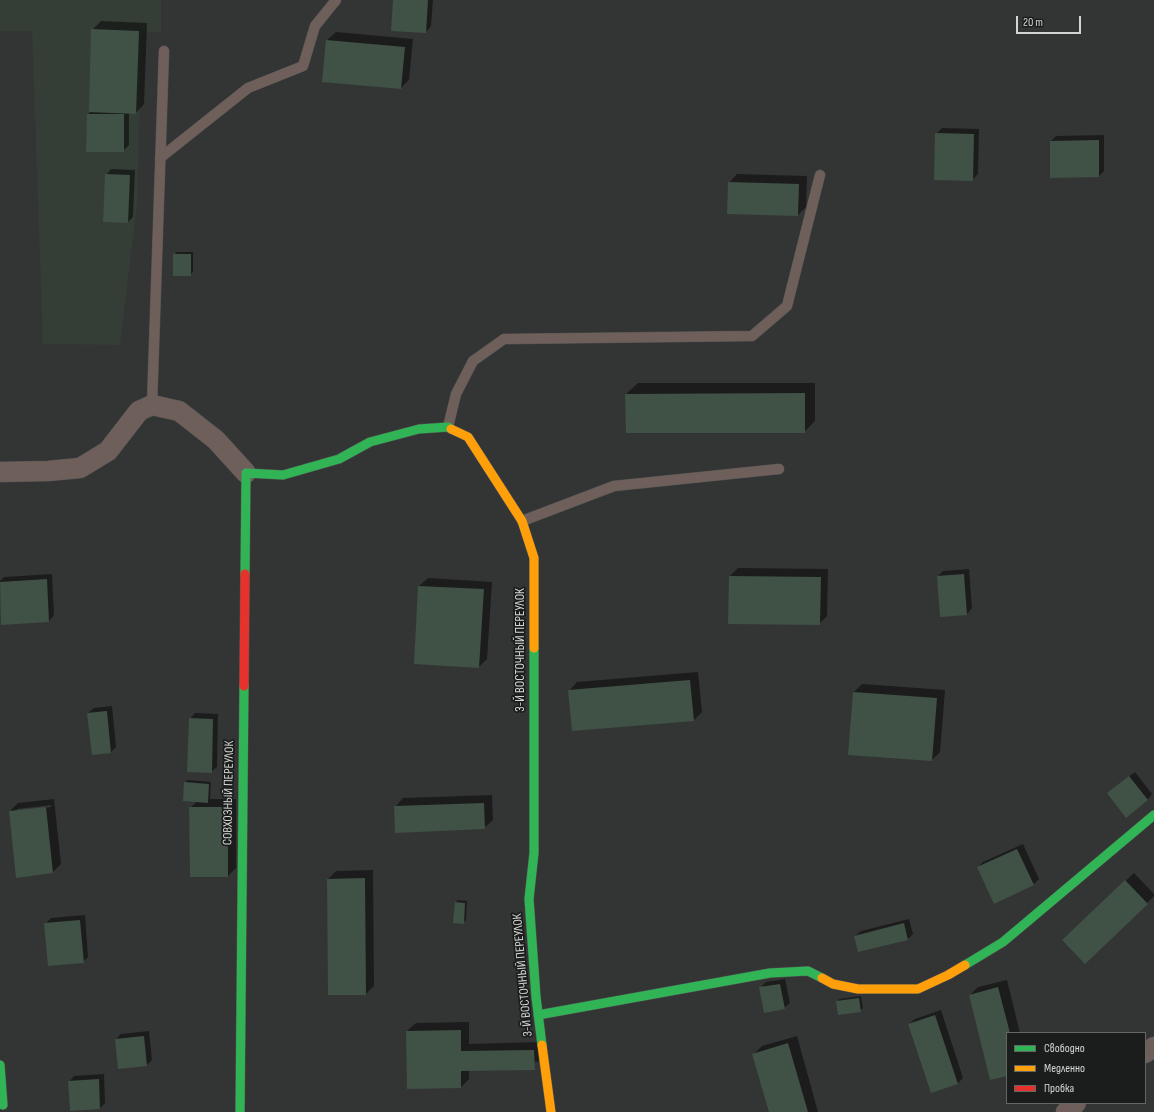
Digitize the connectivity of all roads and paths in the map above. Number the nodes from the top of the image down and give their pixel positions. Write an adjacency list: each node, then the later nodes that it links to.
1 (336, 0): 3 (lane)
2 (164, 51): 3 (lane)
3 (160, 158): 5 (lane)
4 (820, 175): 6 (lane)
5 (152, 405): 8 (street); 9 (street)
6 (448, 427): 9 (street); 10 (street, 3-Й ВОСТОЧНЫЙ ПЕРЕУЛОК)
7 (779, 469): 10 (lane)
8 (0, 472)
9 (246, 473): 16 (street, СОВХОЗНЫЙ ПЕРЕУЛОК)
10 (522, 521): 12 (street, 3-Й ВОСТОЧНЫЙ ПЕРЕУЛОК)
11 (1154, 816): 12 (street)
12 (538, 1015): 17 (street, 3-Й ВОСТОЧНЫЙ ПЕРЕУЛОК)
13 (0, 1065): 15 (street)
14 (1075, 1104): 18 (street)
15 (3, 1105)
16 (240, 1112)
17 (551, 1112)
18 (1066, 1112)

